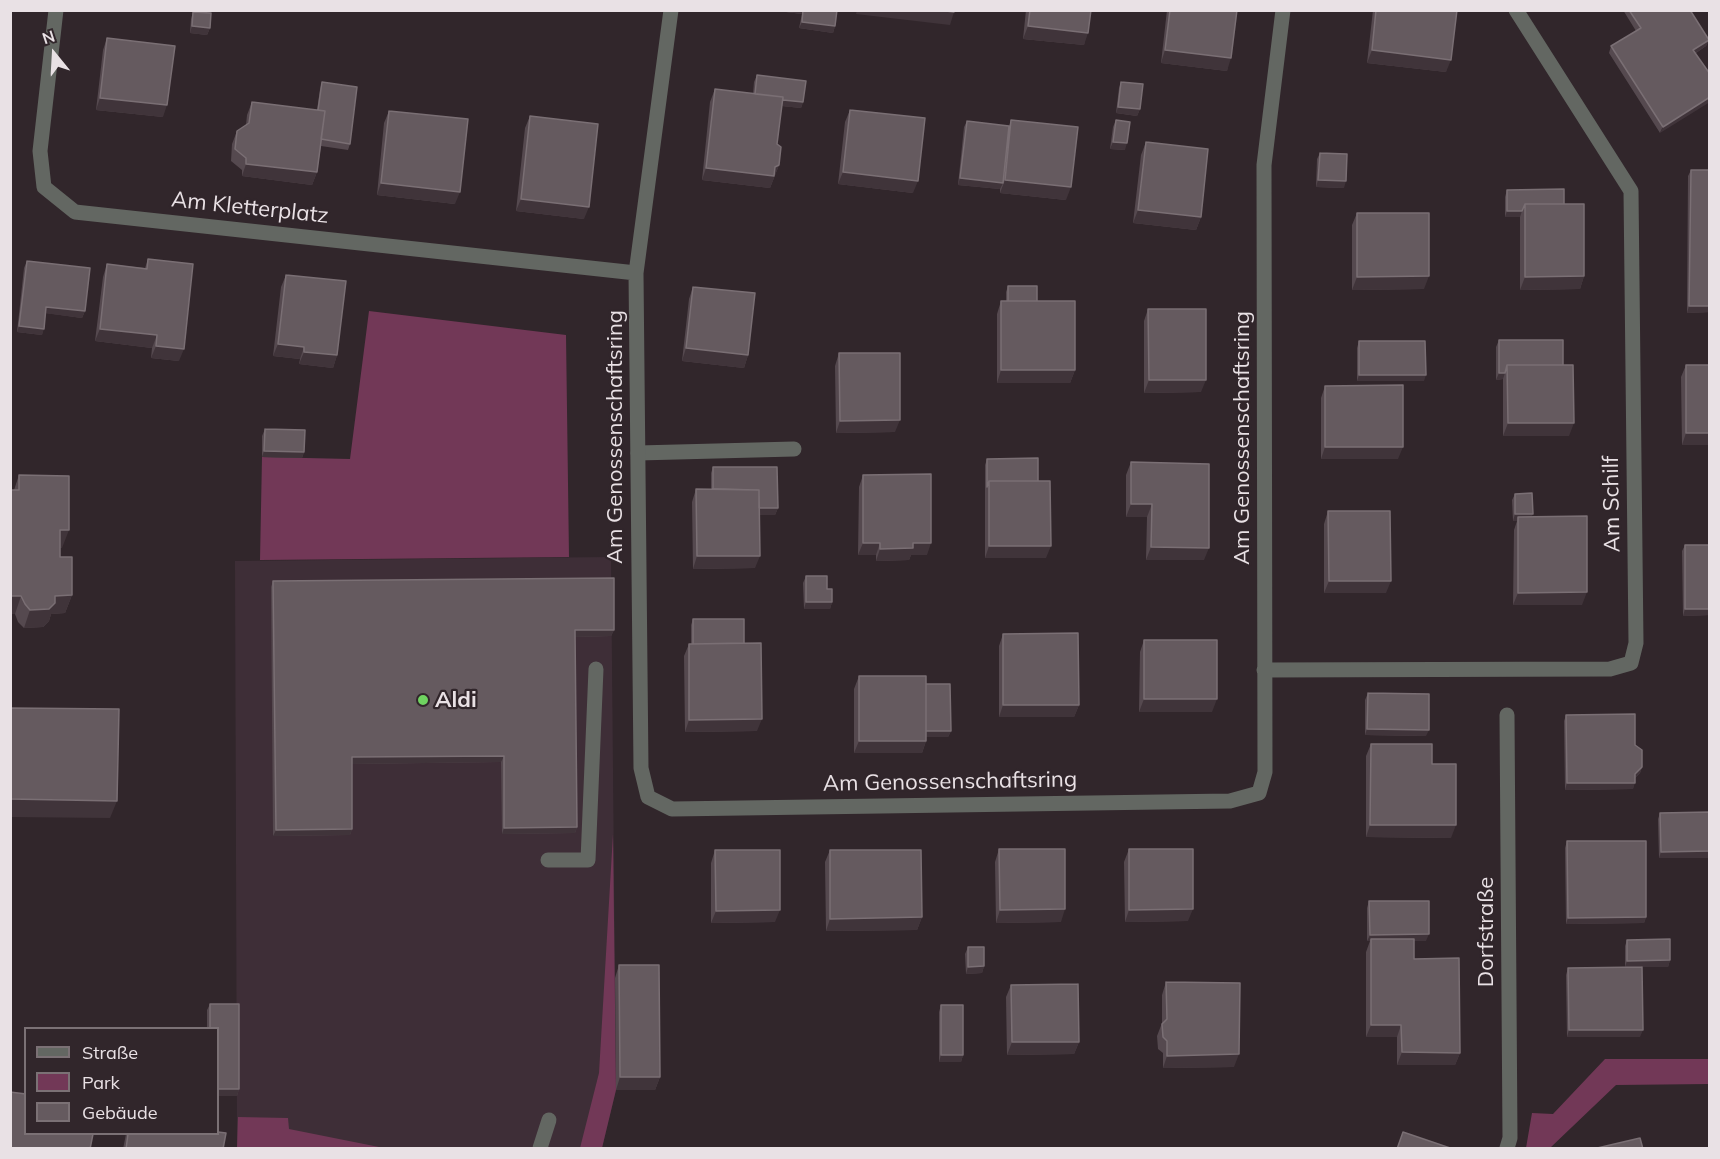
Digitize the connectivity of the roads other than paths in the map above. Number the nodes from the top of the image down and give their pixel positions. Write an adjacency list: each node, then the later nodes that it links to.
1 (56, 10): 5 (street, Am Kletterplatz)
2 (671, 10): 5 (street, Am Genossenschaftsring)
3 (1283, 10): 9 (street, Am Genossenschaftsring)
4 (1516, 10): 9 (street, Am Schilf)
5 (636, 273): 7 (street, Am Genossenschaftsring)
6 (794, 449): 7 (street)
7 (638, 453): 9 (street, Am Genossenschaftsring)
8 (596, 669): 11 (street)
9 (1264, 670)
10 (1507, 715): 14 (street, Dorfstraße)
11 (548, 860)
12 (549, 1120): 13 (street)
13 (540, 1149)
14 (1507, 1149)

